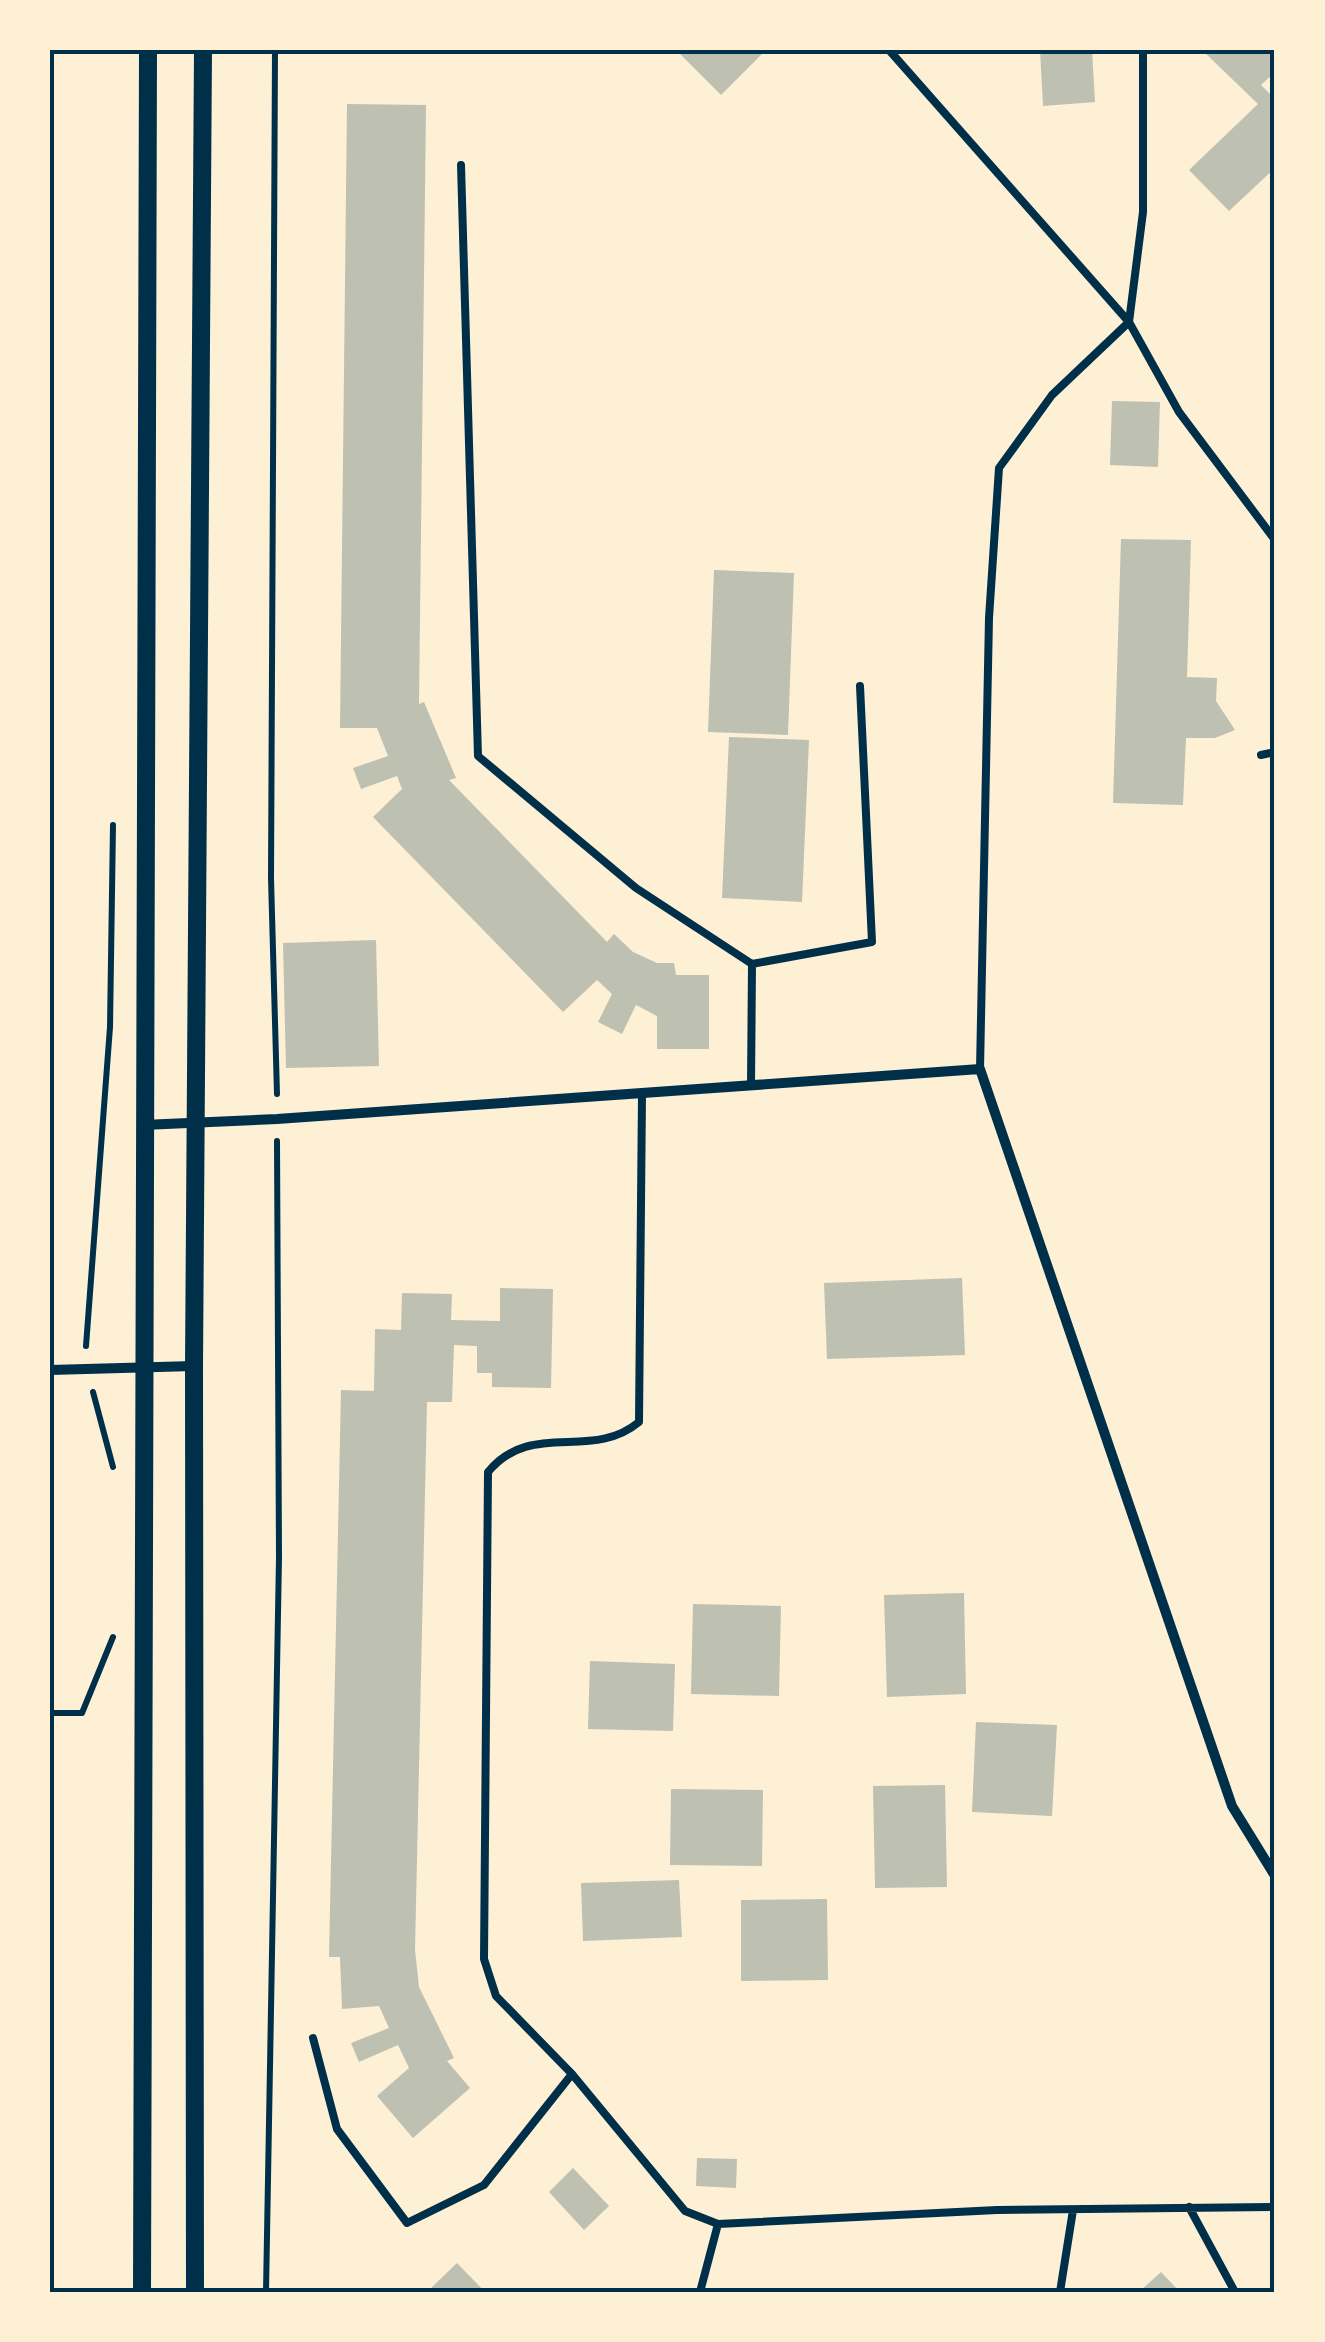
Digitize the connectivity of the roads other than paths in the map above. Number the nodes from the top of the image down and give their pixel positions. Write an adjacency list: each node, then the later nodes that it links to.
1 (148, 50): 16 (street)
2 (204, 50): 15 (street)
3 (890, 50): 6 (lane)
4 (1143, 50): 6 (lane)
5 (460, 164): 11 (lane)
6 (1129, 322): 7 (lane); 12 (lane)
7 (1275, 540)
8 (860, 686): 11 (lane)
9 (1275, 752): 10 (lane)
10 (1261, 755)
11 (752, 964): 13 (lane)
12 (980, 1069): 13 (street); 20 (street)
13 (751, 1086): 14 (street)
14 (642, 1094): 15 (street); 22 (lane)
15 (198, 1122): 16 (street); 18 (street)
16 (142, 1124): 17 (street)
17 (142, 1366): 18 (street); 19 (street); 27 (street)
18 (194, 1366): 28 (street)
19 (50, 1370)
20 (1275, 1876)
21 (313, 2038): 22 (lane)
22 (572, 2074): 26 (lane)
23 (1189, 2207): 24 (lane); 25 (lane); 31 (lane)
24 (1275, 2207)
25 (1073, 2210): 26 (lane); 30 (lane)
26 (718, 2224): 29 (lane)
27 (142, 2292)
28 (195, 2292)
29 (700, 2292)
30 (1060, 2292)
31 (1234, 2292)

